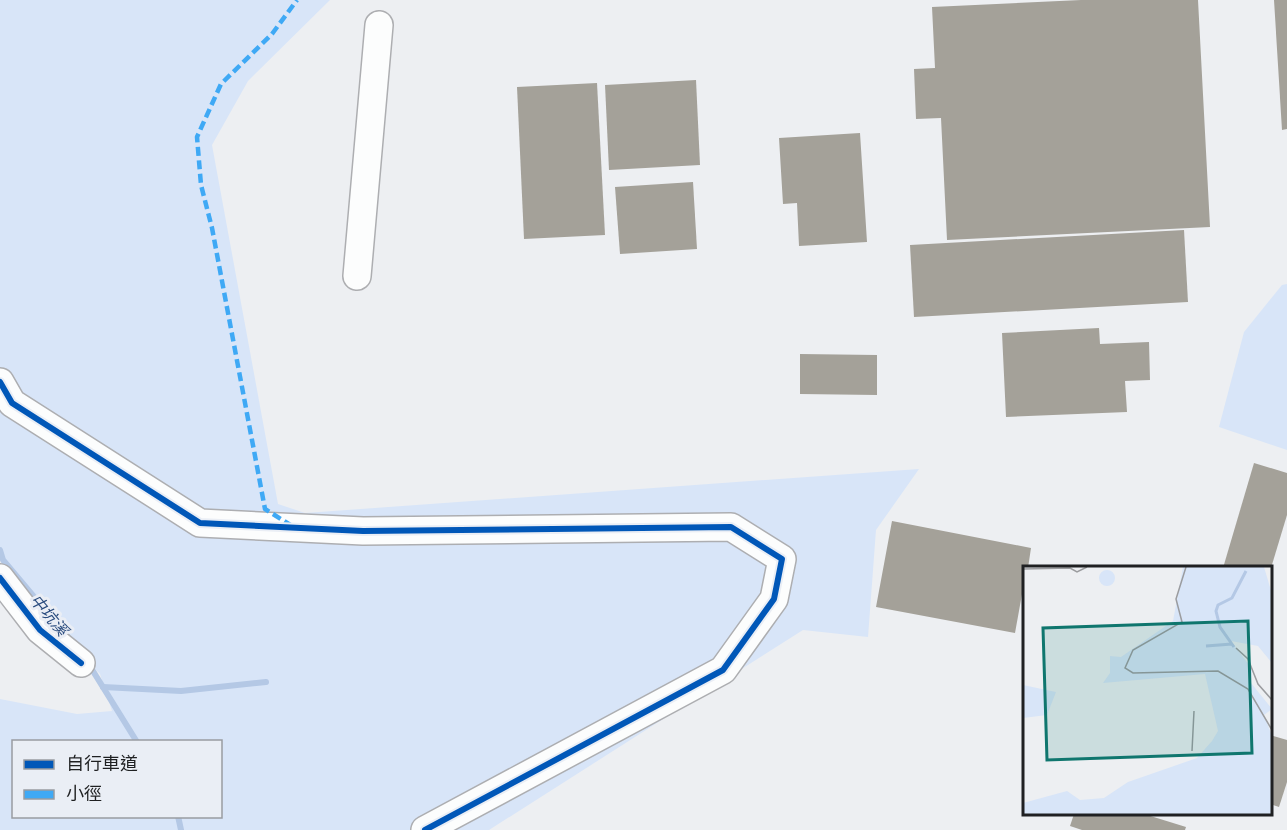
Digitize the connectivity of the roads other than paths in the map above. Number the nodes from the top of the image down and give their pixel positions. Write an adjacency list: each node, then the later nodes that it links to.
1 (380, 25): 2 (street)
2 (357, 276)
3 (0, 382): 6 (street)
4 (0, 578): 5 (street)
5 (81, 663)
6 (425, 830)

